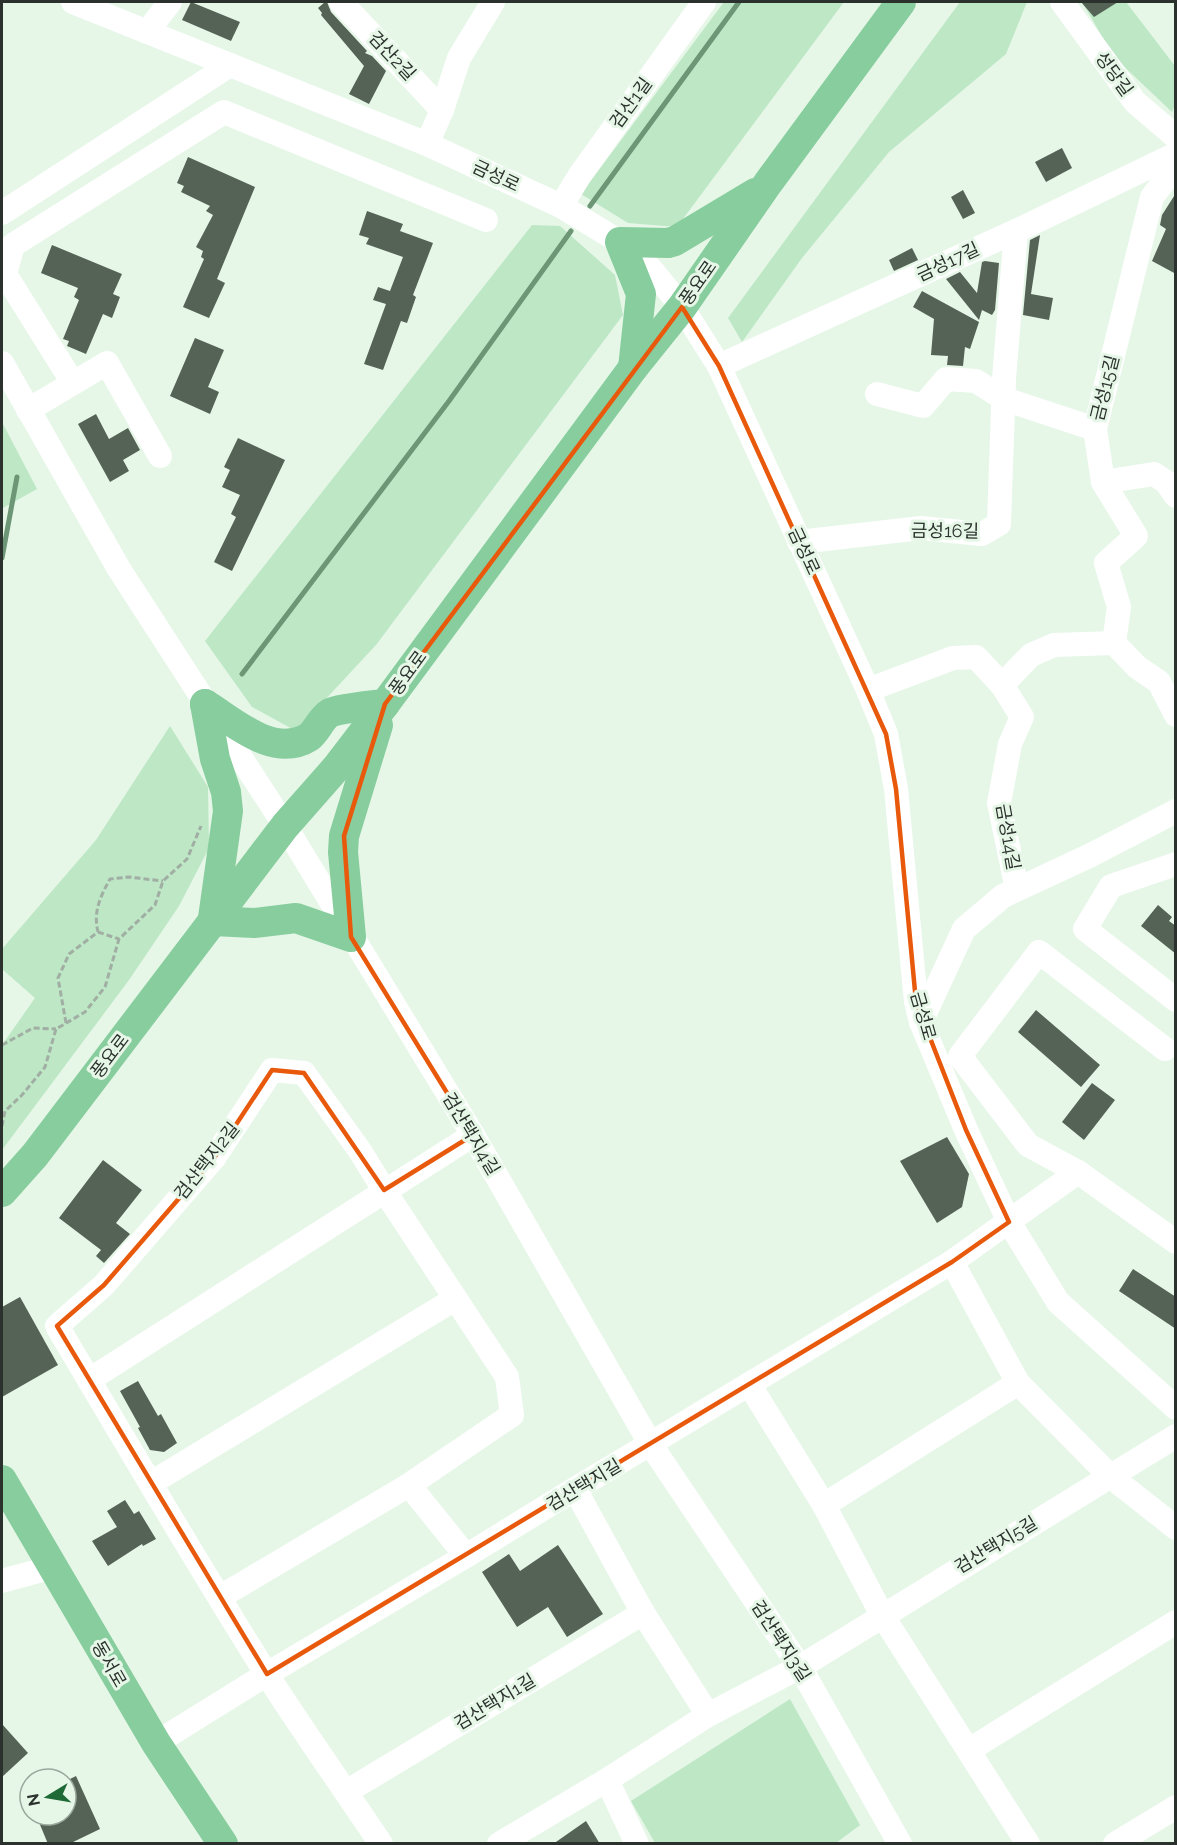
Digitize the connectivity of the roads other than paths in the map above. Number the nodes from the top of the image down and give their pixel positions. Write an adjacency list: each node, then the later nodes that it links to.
1 (73, 2): 10 (street, 금성로)
2 (170, 2): 10 (street)
3 (341, 2): 12 (street, 검산2길)
4 (493, 2): 12 (street)
5 (704, 2): 18 (street, 검산1길)
6 (878, 2): 17 (main road)
7 (901, 2): 17 (main road, 풍요로)
8 (922, 2): 17 (main road)
9 (1062, 2): 13 (street, 성당길)
10 (147, 32): 11 (street, 금성로)
11 (230, 65): 14 (street, 금성로); 19 (street)
12 (442, 110): 14 (street)
13 (1176, 137)
14 (427, 144): 18 (street, 금성로)
15 (1176, 154): 21 (street, 금성17길)
16 (1176, 166): 31 (street, 금성15길)
17 (766, 185): 22 (main road); 23 (main road, 풍요로)
18 (561, 206): 22 (street, 금성로)
19 (2, 213)
20 (486, 220): 27 (street)
21 (1016, 231): 25 (street, 금성17길); 29 (street, 금성16길)
22 (620, 242): 23 (street, 금성로); 26 (main road)
23 (682, 307): 25 (street, 금성로); 26 (main road, 풍요로)
24 (2, 363): 30 (street, 검산택지4길)
25 (719, 366): 35 (street, 금성로)
26 (633, 368): 40 (main road, 풍요로)
27 (73, 384): 30 (street); 32 (street)
28 (877, 394): 29 (street)
29 (1004, 399): 31 (street); 35 (street, 금성16길)
30 (28, 410): 39 (street, 검산택지4길)
31 (1095, 429): 33 (street, 금성15길)
32 (160, 456)
33 (1103, 482): 34 (street); 36 (street, 금성15길)
34 (1176, 496)
35 (799, 542): 38 (street, 금성로)
36 (1114, 643): 37 (street); 41 (street)
37 (1002, 685): 38 (street); 45 (street, 금성14길)
38 (868, 690): 49 (street, 금성로)
39 (205, 704): 40 (main road); 43 (street, 검산택지4길); 46 (main road)
40 (385, 704): 43 (main road, 풍요로); 47 (main road)
41 (1176, 715)
42 (1176, 811): 45 (street, 금성14길)
43 (285, 826): 46 (main road, 풍요로); 47 (street, 검산택지4길)
44 (1176, 864): 48 (street)
45 (1017, 889): 49 (street, 금성14길)
46 (213, 921): 47 (main road); 54 (main road, 풍요로)
47 (351, 937): 51 (street, 검산택지4길)
48 (1176, 1000)
49 (921, 1022): 55 (street, 금성로)
50 (1165, 1049): 52 (street)
51 (473, 1135): 53 (street); 64 (street, 검산택지4길)
52 (1078, 1172): 55 (street, 검산택지길); 56 (street)
53 (384, 1190): 58 (street, 검산택지2길); 59 (street); 59 (street, 검산택지2길)
54 (2, 1192)
55 (1009, 1222): 57 (street, 검산택지길); 62 (street, 금성로)
56 (1176, 1242)
57 (952, 1262): 60 (street); 61 (street, 검산택지길)
58 (455, 1299): 67 (street); 68 (street, 검산택지2길)
59 (89, 1380): 67 (street, 검산택지2길)
60 (1018, 1383): 65 (street); 70 (street)
61 (750, 1384): 64 (street, 검산택지길); 70 (street)
62 (1176, 1408)
63 (1176, 1436): 65 (street, 검산택지5길)
64 (651, 1445): 69 (street, 검산택지길); 79 (street, 검산택지3길)
65 (1110, 1476): 71 (street); 77 (street, 검산택지5길)
66 (2, 1480): 73 (main road, 동서로)
67 (151, 1483): 75 (street, 검산택지2길)
68 (409, 1485): 72 (street); 75 (street, 검산택지2길)
69 (575, 1489): 72 (street, 검산택지길); 76 (street)
70 (824, 1505): 77 (street)
71 (1176, 1528)
72 (466, 1556): 80 (street, 검산택지길)
73 (53, 1568): 74 (street); 82 (main road, 동서로)
74 (2, 1581)
75 (220, 1597): 80 (street, 검산택지2길)
76 (643, 1612): 81 (street); 85 (street, 검산택지1길)
77 (882, 1615): 79 (street, 검산택지5길); 83 (street)
78 (1176, 1622): 83 (street)
79 (800, 1667): 81 (street); 91 (street, 검산택지3길)
80 (267, 1674): 82 (street, 검산택지길); 85 (street)
81 (708, 1716): 84 (street)
82 (156, 1743): 87 (main road, 동서로)
83 (969, 1750): 92 (street)
84 (607, 1780): 89 (street); 90 (street)
85 (346, 1792): 88 (street)
86 (1176, 1807): 93 (street)
87 (223, 1844)
88 (381, 1844)
89 (499, 1844)
90 (637, 1844)
91 (900, 1844)
92 (1028, 1844)
93 (1115, 1844)

